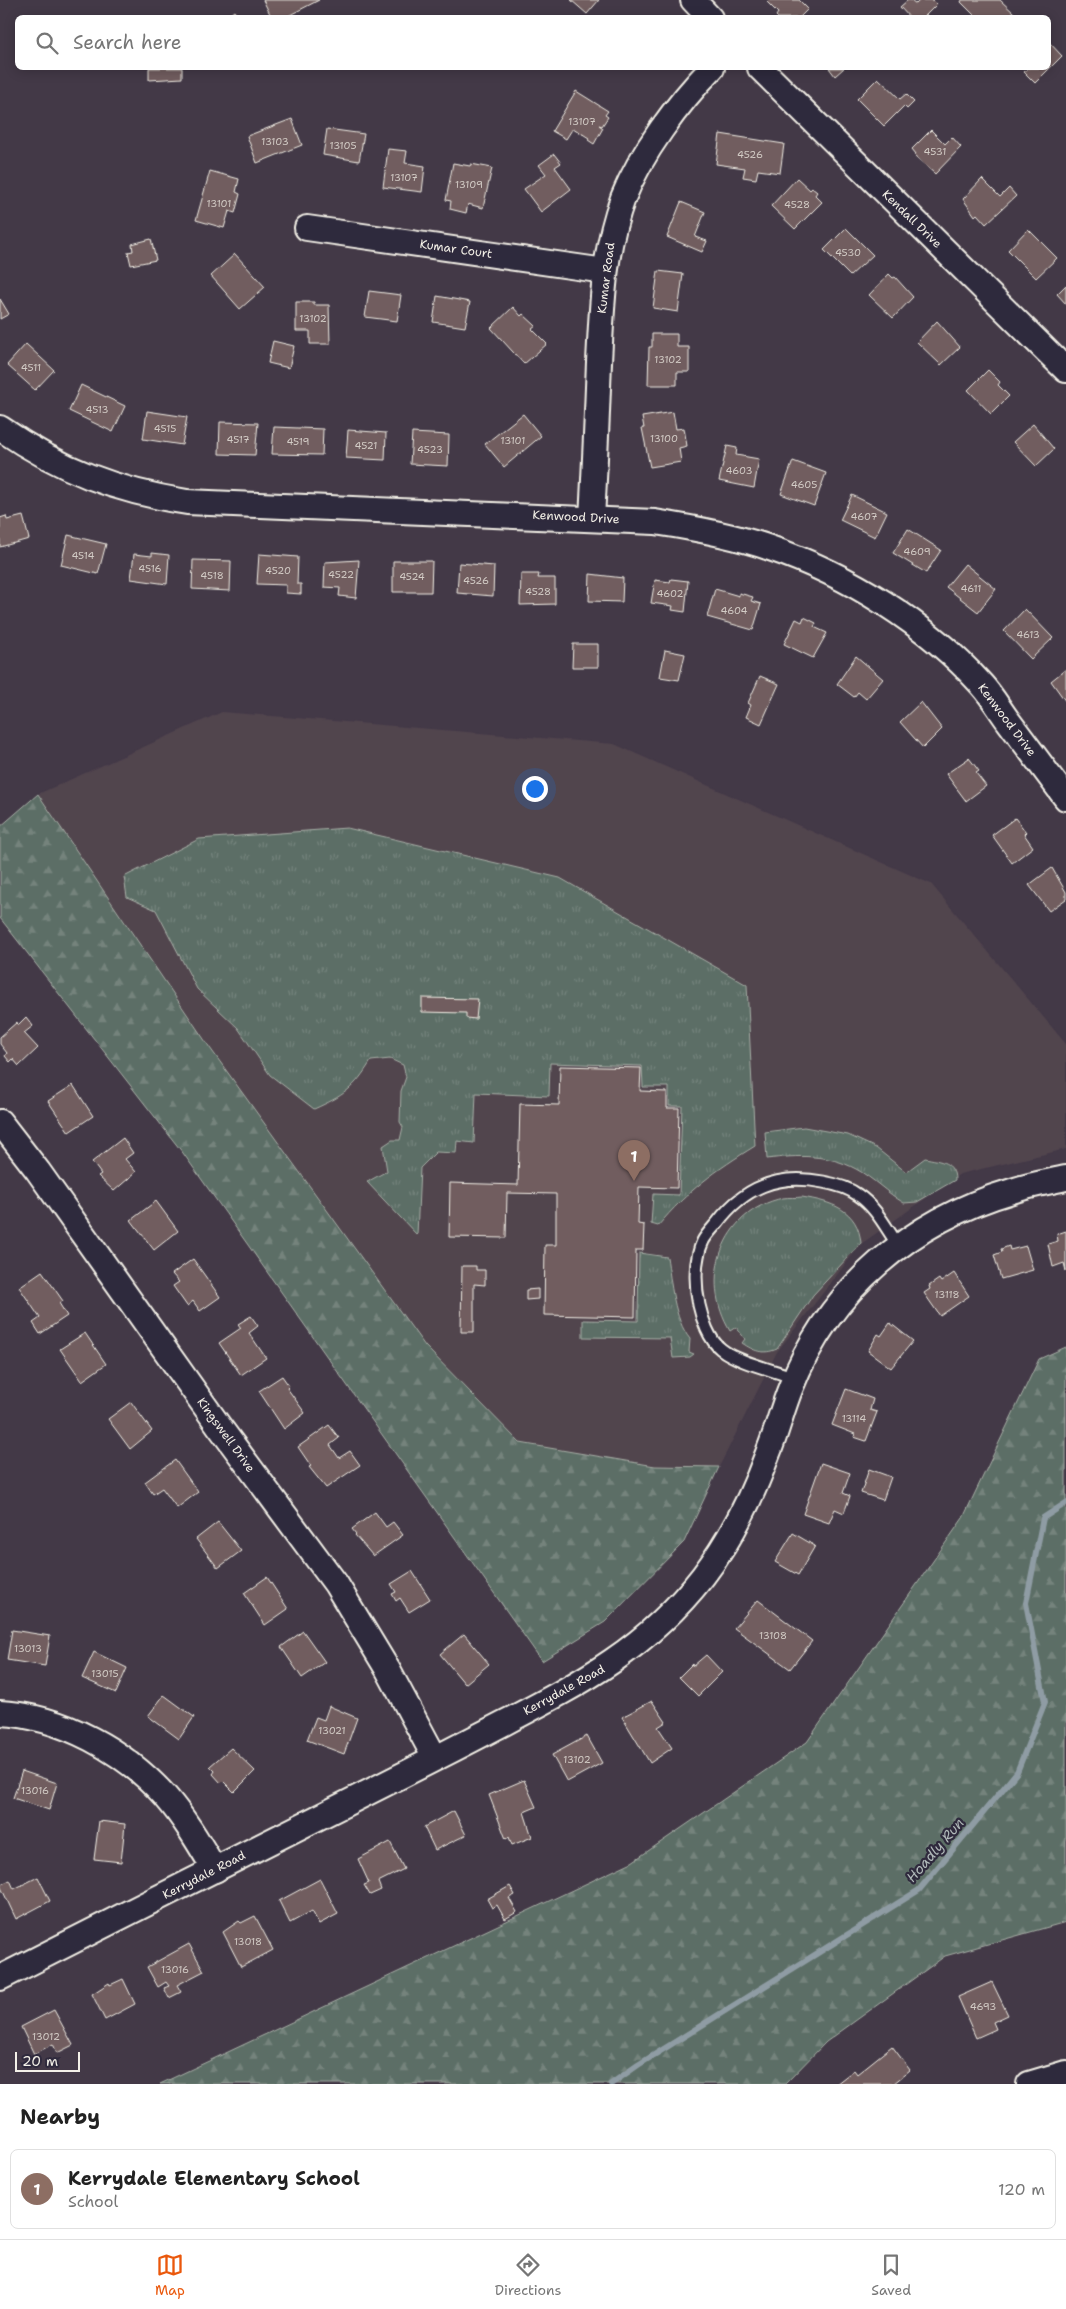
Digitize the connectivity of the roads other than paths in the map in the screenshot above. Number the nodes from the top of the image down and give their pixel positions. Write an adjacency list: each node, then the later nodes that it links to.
1 (693, 0): 2 (street)
2 (707, 15)
3 (710, 70): 6 (street, Kumar Road)
4 (762, 70): 7 (street, Kendall Drive)
5 (307, 228): 6 (street, Kumar Court)
6 (605, 271): 9 (street, Kumar Road)
7 (1066, 370)
8 (0, 428): 9 (street, Kenwood Drive)
9 (592, 518): 10 (street, Kenwood Drive)
10 (1066, 798)
11 (2, 1128): 16 (street, Kingswell Drive)
12 (1066, 1178): 13 (street, Kerrydale Road)
13 (898, 1245): 14 (street, Kerrydale Road); 14 (lane)
14 (794, 1378): 16 (street, Kerrydale Road)
15 (0, 1713): 17 (street)
16 (435, 1758): 17 (street, Kerrydale Road)
17 (215, 1870): 18 (street, Kerrydale Road)
18 (0, 1978)
19 (1066, 2073): 20 (street)
20 (1029, 2084)

